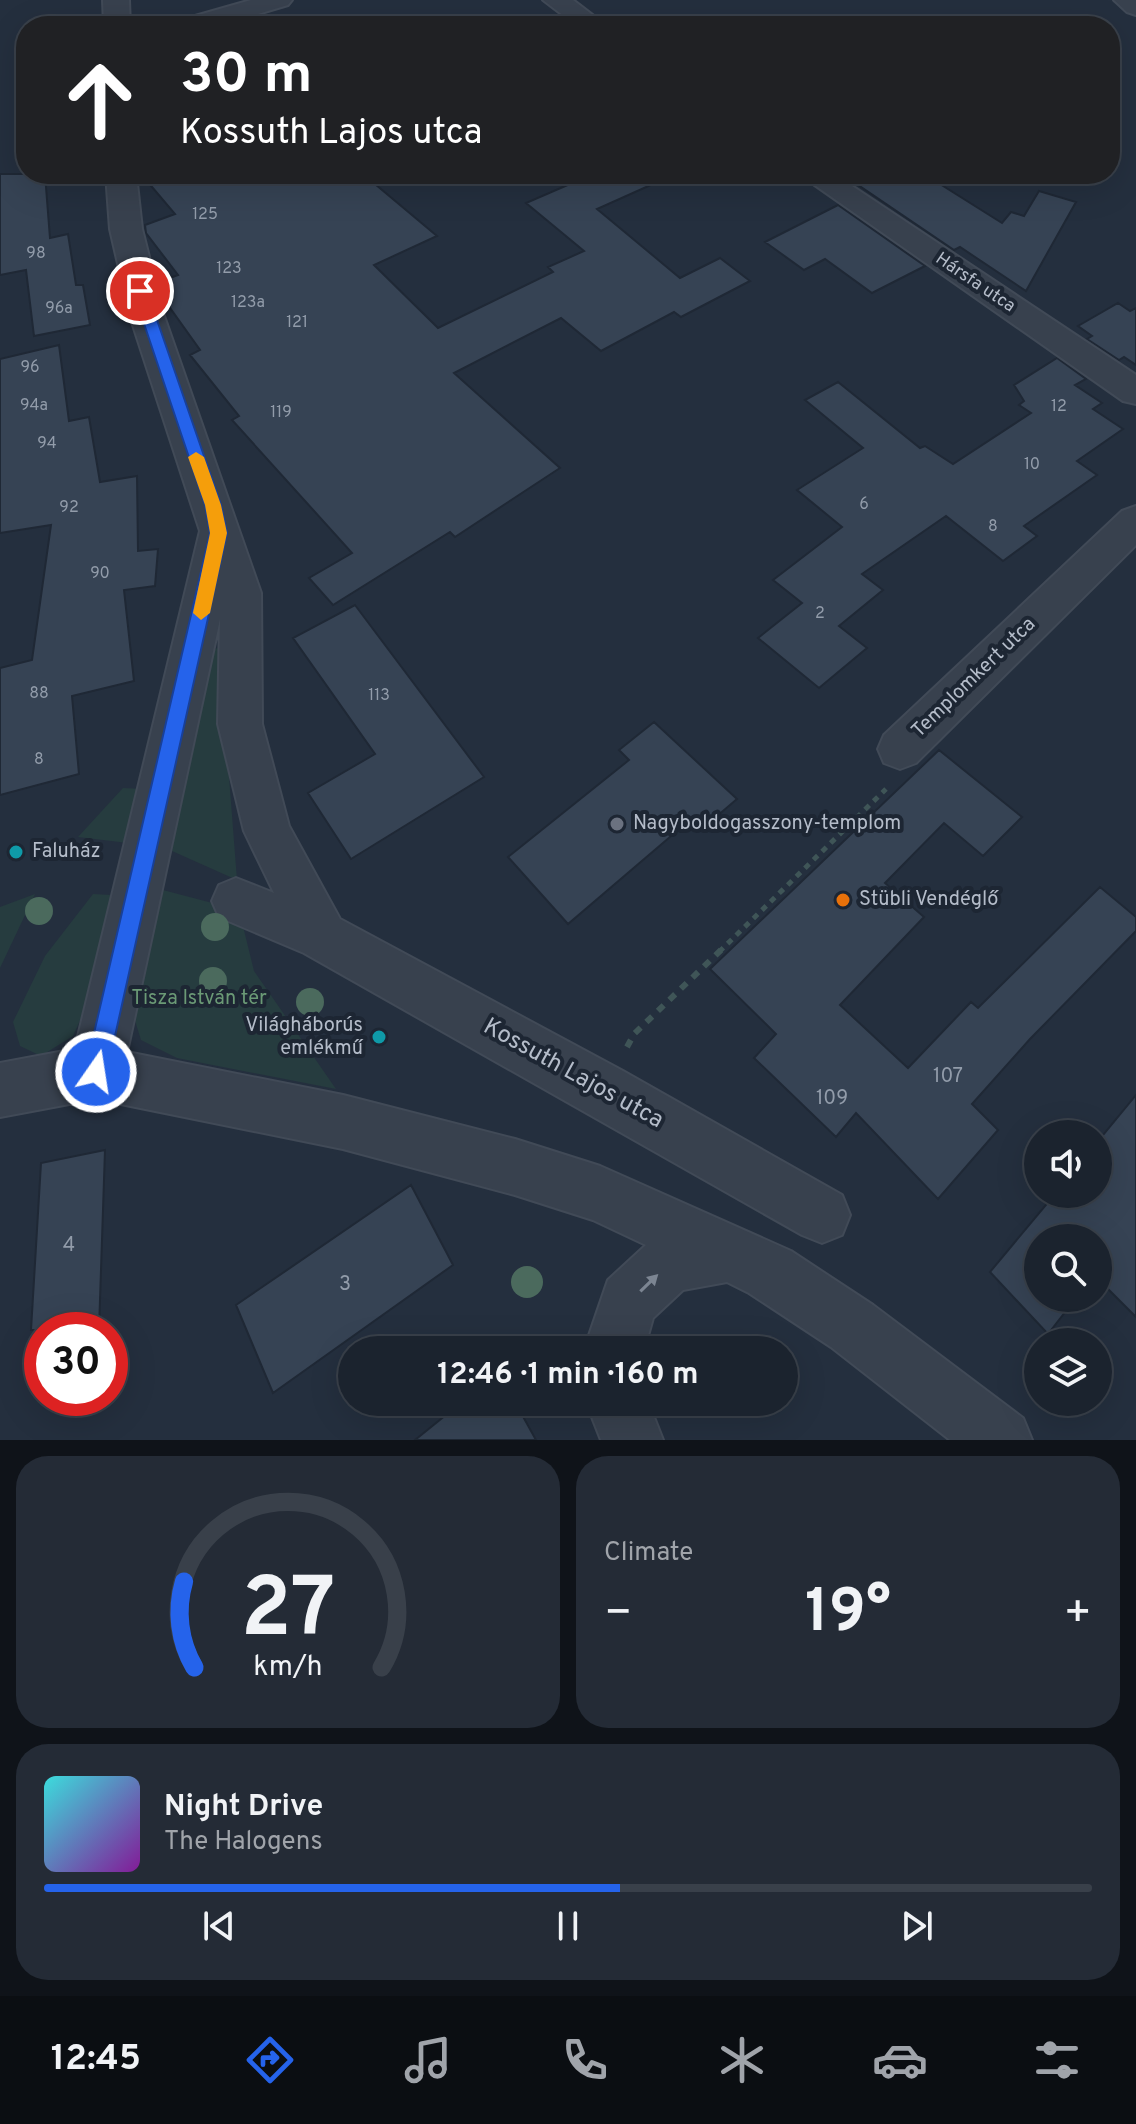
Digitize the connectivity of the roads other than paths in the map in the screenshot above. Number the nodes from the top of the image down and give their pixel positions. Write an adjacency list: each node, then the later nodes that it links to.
1 (279, 0): 5 (street)
2 (556, 0): 6 (street)
3 (1127, 0): 4 (street)
4 (1136, 7)
5 (224, 16)
6 (579, 16)
7 (122, 184): 11 (street)
8 (829, 184): 9 (street, Hársfa utca)
9 (1136, 392)
10 (1136, 521): 12 (street, Templomkert utca)
11 (219, 533): 14 (street); 15 (street)
12 (900, 749)
13 (236, 901): 14 (street, Kossuth Lajos utca)
14 (322, 936): 17 (street, Kossuth Lajos utca)
15 (96, 1072): 16 (street); 18 (street)
16 (0, 1090)
17 (822, 1215)
18 (727, 1253): 19 (street, one-way to 18); 22 (street)
19 (618, 1336)
20 (623, 1416): 21 (street)
21 (632, 1440)
22 (1001, 1440)

